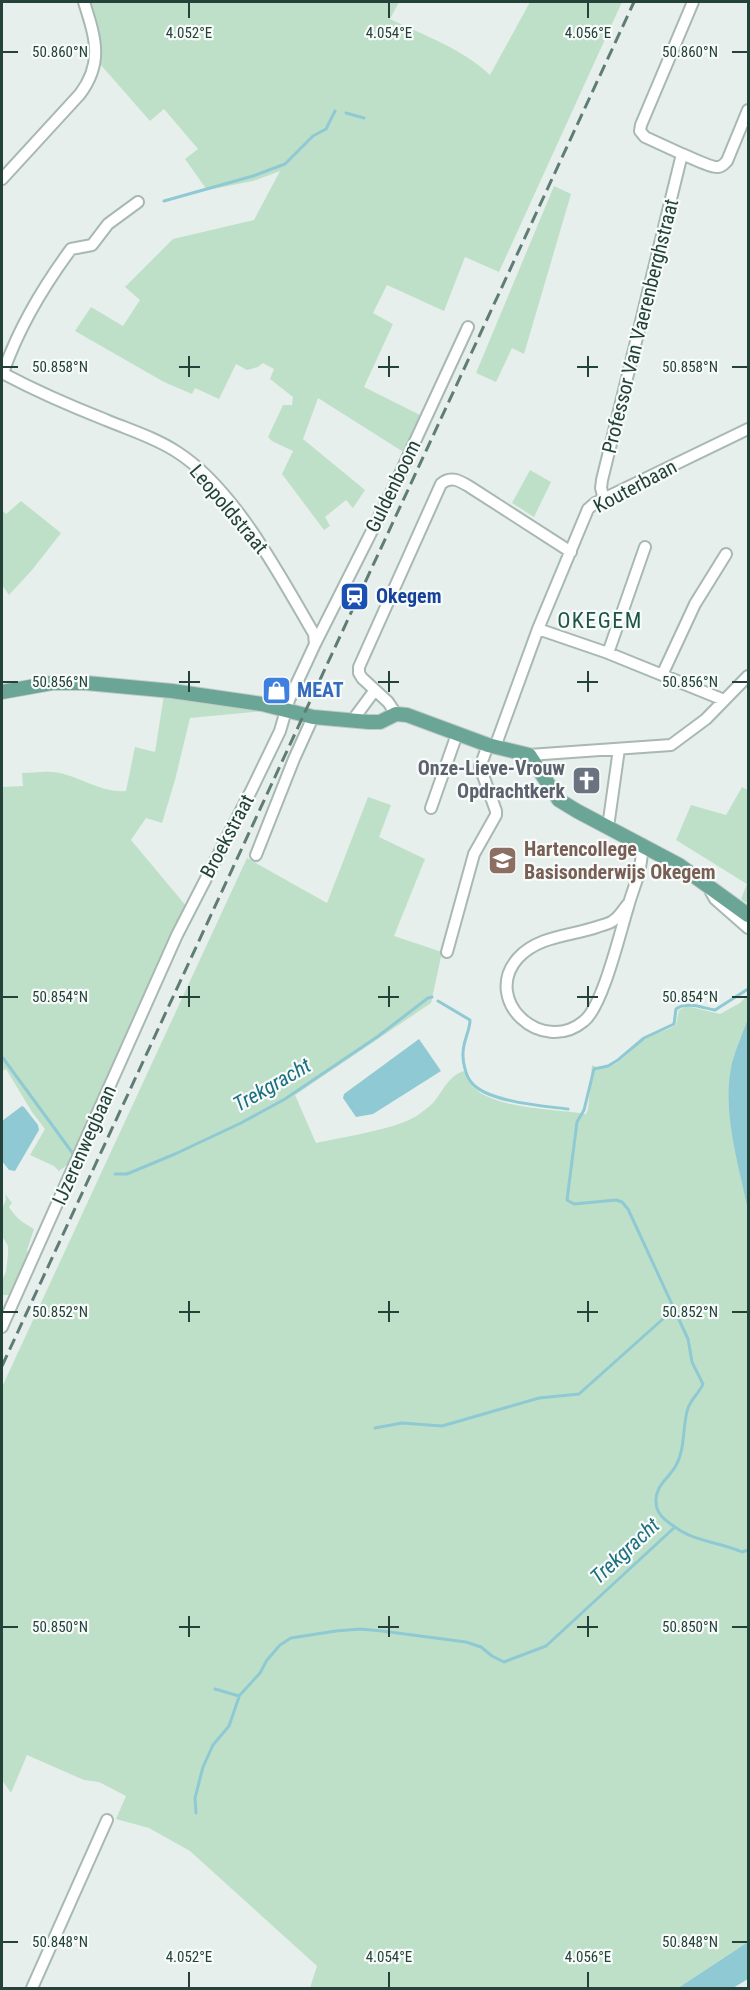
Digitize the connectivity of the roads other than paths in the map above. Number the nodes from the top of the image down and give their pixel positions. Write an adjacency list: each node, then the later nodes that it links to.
1 (84, 2): 5 (street)
2 (693, 2): 4 (street)
3 (748, 110): 4 (street)
4 (682, 154): 10 (street, Professor Van Vaerenberghstraat)
5 (2, 179)
6 (138, 202): 8 (street)
7 (468, 327): 15 (street, Guldenboom)
8 (2, 373): 15 (street, Leopoldstraat)
9 (748, 429): 10 (street, Kouterbaan)
10 (604, 499): 12 (street, Kouterbaan)
11 (645, 547): 16 (street)
12 (571, 552): 14 (street, Kouterbaan); 19 (street)
13 (726, 554): 17 (street)
14 (538, 629): 16 (street); 27 (street, Kouterbaan)
15 (315, 644): 22 (street)
16 (608, 653): 17 (street)
17 (662, 675): 21 (street)
18 (748, 676): 21 (street)
19 (375, 690): 23 (street); 25 (street)
20 (2, 692): 22 (main road)
21 (724, 700): 28 (street)
22 (286, 710): 24 (main road); 39 (street, Broekstraat)
23 (396, 714): 25 (main road); 26 (main road)
24 (313, 717): 25 (main road); 33 (street)
25 (352, 721)
26 (458, 734): 27 (main road); 30 (street)
27 (491, 746): 29 (main road); 38 (street, Kouterbaan)
28 (619, 749): 29 (street); 31 (street)
29 (530, 755): 31 (main road)
30 (430, 808)
31 (608, 827): 32 (main road)
32 (648, 848): 34 (main road); 35 (street)
33 (256, 855)
34 (708, 886): 36 (main road); 37 (street)
35 (629, 903): 35 (street)
36 (748, 915)
37 (748, 928)
38 (447, 952)
39 (165, 962): 40 (street, IJzerenwegbaan)
40 (2, 1327)
41 (107, 1820): 42 (street)
42 (32, 1989)

